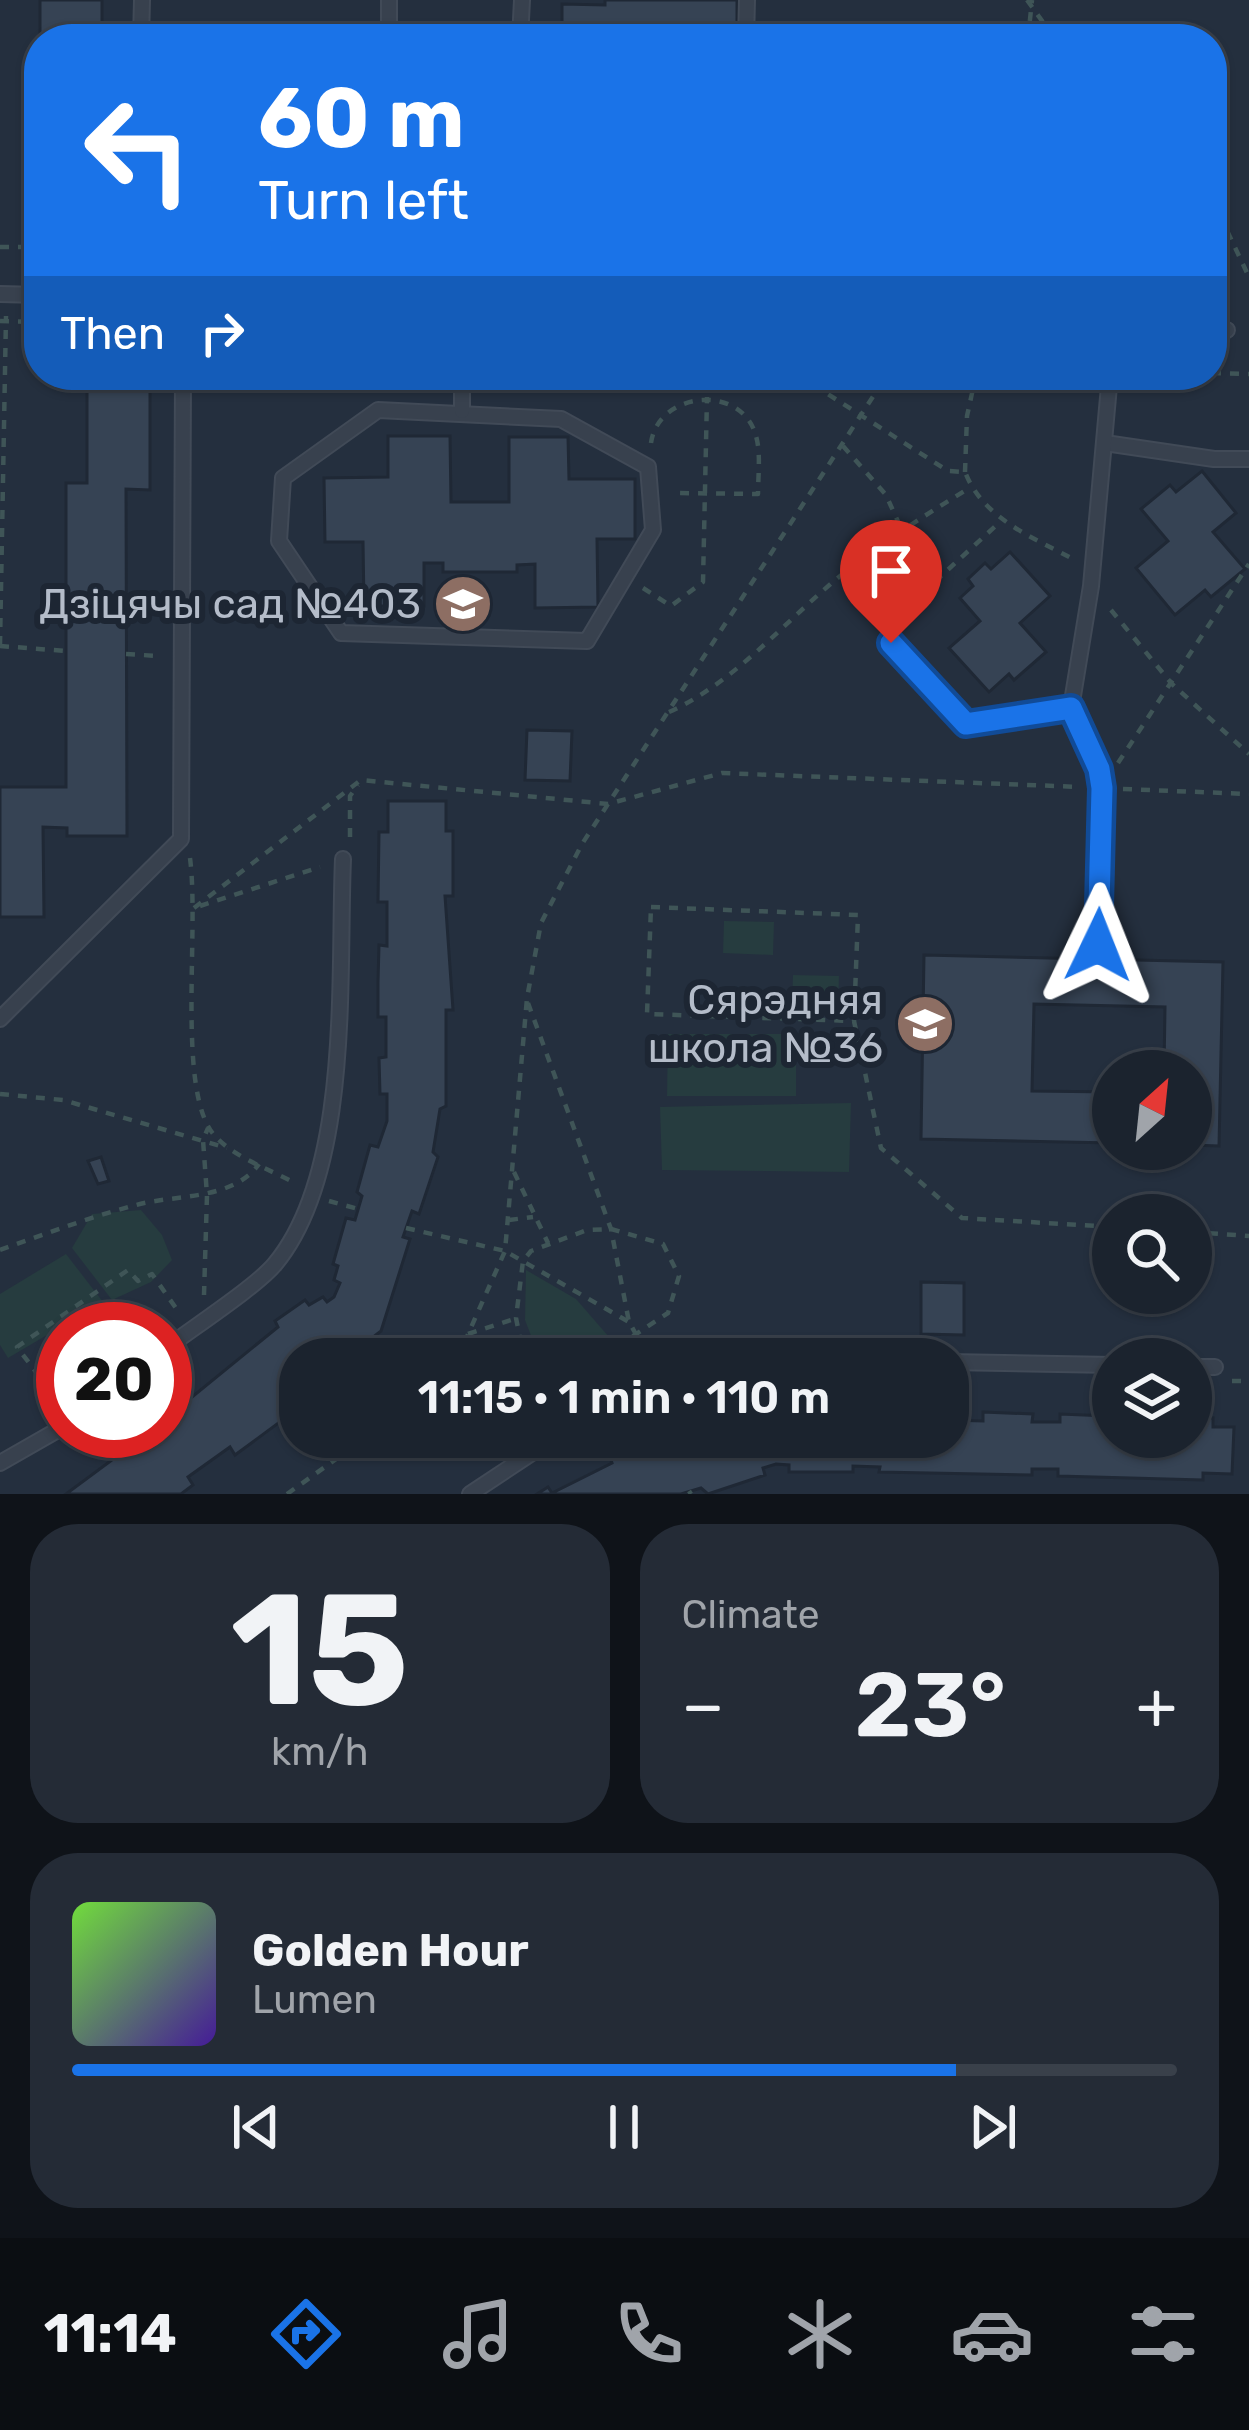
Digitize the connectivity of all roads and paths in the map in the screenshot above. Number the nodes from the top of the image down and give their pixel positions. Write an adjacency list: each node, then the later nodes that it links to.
1 (1227, 231): 2 (path)
2 (1249, 277)
3 (0, 304): 5 (path)
4 (0, 321): 5 (path)
5 (9, 322): 6 (path); 31 (path)
6 (24, 322)
7 (183, 390): 34 (lane)
8 (462, 390): 14 (lane)
9 (822, 390): 15 (path)
10 (878, 390): 15 (path)
11 (973, 390): 20 (path)
12 (1109, 390): 16 (lane)
13 (707, 398): 19 (path); 23 (path); 23 (path)
14 (462, 411): 19 (lane); 27 (lane)
15 (862, 415): 17 (path); 20 (path)
16 (1105, 443): 18 (lane); 28 (lane)
17 (843, 446): 25 (path); 37 (path)
18 (1249, 458)
19 (648, 466): 22 (lane)
20 (965, 472): 21 (path)
21 (971, 487): 24 (path); 25 (path)
22 (650, 493): 23 (path); 27 (lane)
23 (708, 495): 27 (path)
24 (1001, 521): 28 (path); 29 (path)
25 (902, 530): 29 (path); 37 (path)
26 (1249, 564): 35 (path)
27 (625, 577)
28 (1091, 586): 35 (path); 36 (lane)
29 (928, 588): 30 (path)
30 (891, 643): 36 (lane)
31 (0, 646): 32 (path)
32 (66, 651)
33 (127, 654): 34 (path)
34 (182, 657): 47 (lane)
35 (1172, 684): 38 (path); 39 (path)
36 (1071, 708): 39 (lane)
37 (668, 712): 41 (path)
38 (1249, 754)
39 (1102, 788): 40 (path); 41 (path); 45 (lane)
40 (1249, 794)
41 (608, 804): 44 (path); 46 (path)
42 (343, 859): 44 (path); 68 (lane)
43 (191, 872): 44 (path)
44 (194, 908): 50 (path)
45 (1098, 945)
46 (527, 998): 53 (path); 59 (path)
47 (0, 1018)
48 (854, 1021): 48 (path); 57 (path)
49 (0, 1094): 51 (path)
50 (208, 1127): 51 (path); 52 (path)
51 (203, 1140): 52 (path); 54 (path)
52 (231, 1149): 54 (path)
53 (514, 1172): 55 (path); 56 (path)
54 (207, 1195): 63 (path); 68 (path)
55 (535, 1216): 56 (path); 62 (path)
56 (509, 1220): 64 (path)
57 (1092, 1226)
58 (406, 1228): 64 (path)
59 (611, 1228): 62 (path); 70 (path); 74 (path)
60 (1212, 1233): 61 (path)
61 (1249, 1235)
62 (548, 1243): 65 (path)
63 (0, 1250)
64 (505, 1251): 65 (path); 73 (path)
65 (523, 1261): 69 (path); 70 (path)
66 (82, 1302): 67 (path)
67 (172, 1302)
68 (203, 1318): 71 (lane)
69 (516, 1318): 73 (path); 76 (path)
70 (629, 1322): 74 (path)
71 (192, 1328)
72 (36, 1334): 82 (path)
73 (468, 1334): 75 (path)
74 (637, 1336): 77 (path)
75 (466, 1338)
76 (520, 1338)
77 (634, 1338)
78 (969, 1362): 79 (lane)
79 (1092, 1365)
80 (1212, 1367): 81 (lane)
81 (1215, 1367)
82 (36, 1372)
83 (36, 1442): 86 (lane)
84 (338, 1458): 87 (path)
85 (524, 1458): 88 (lane)
86 (0, 1463)
87 (287, 1494)
88 (470, 1494)

